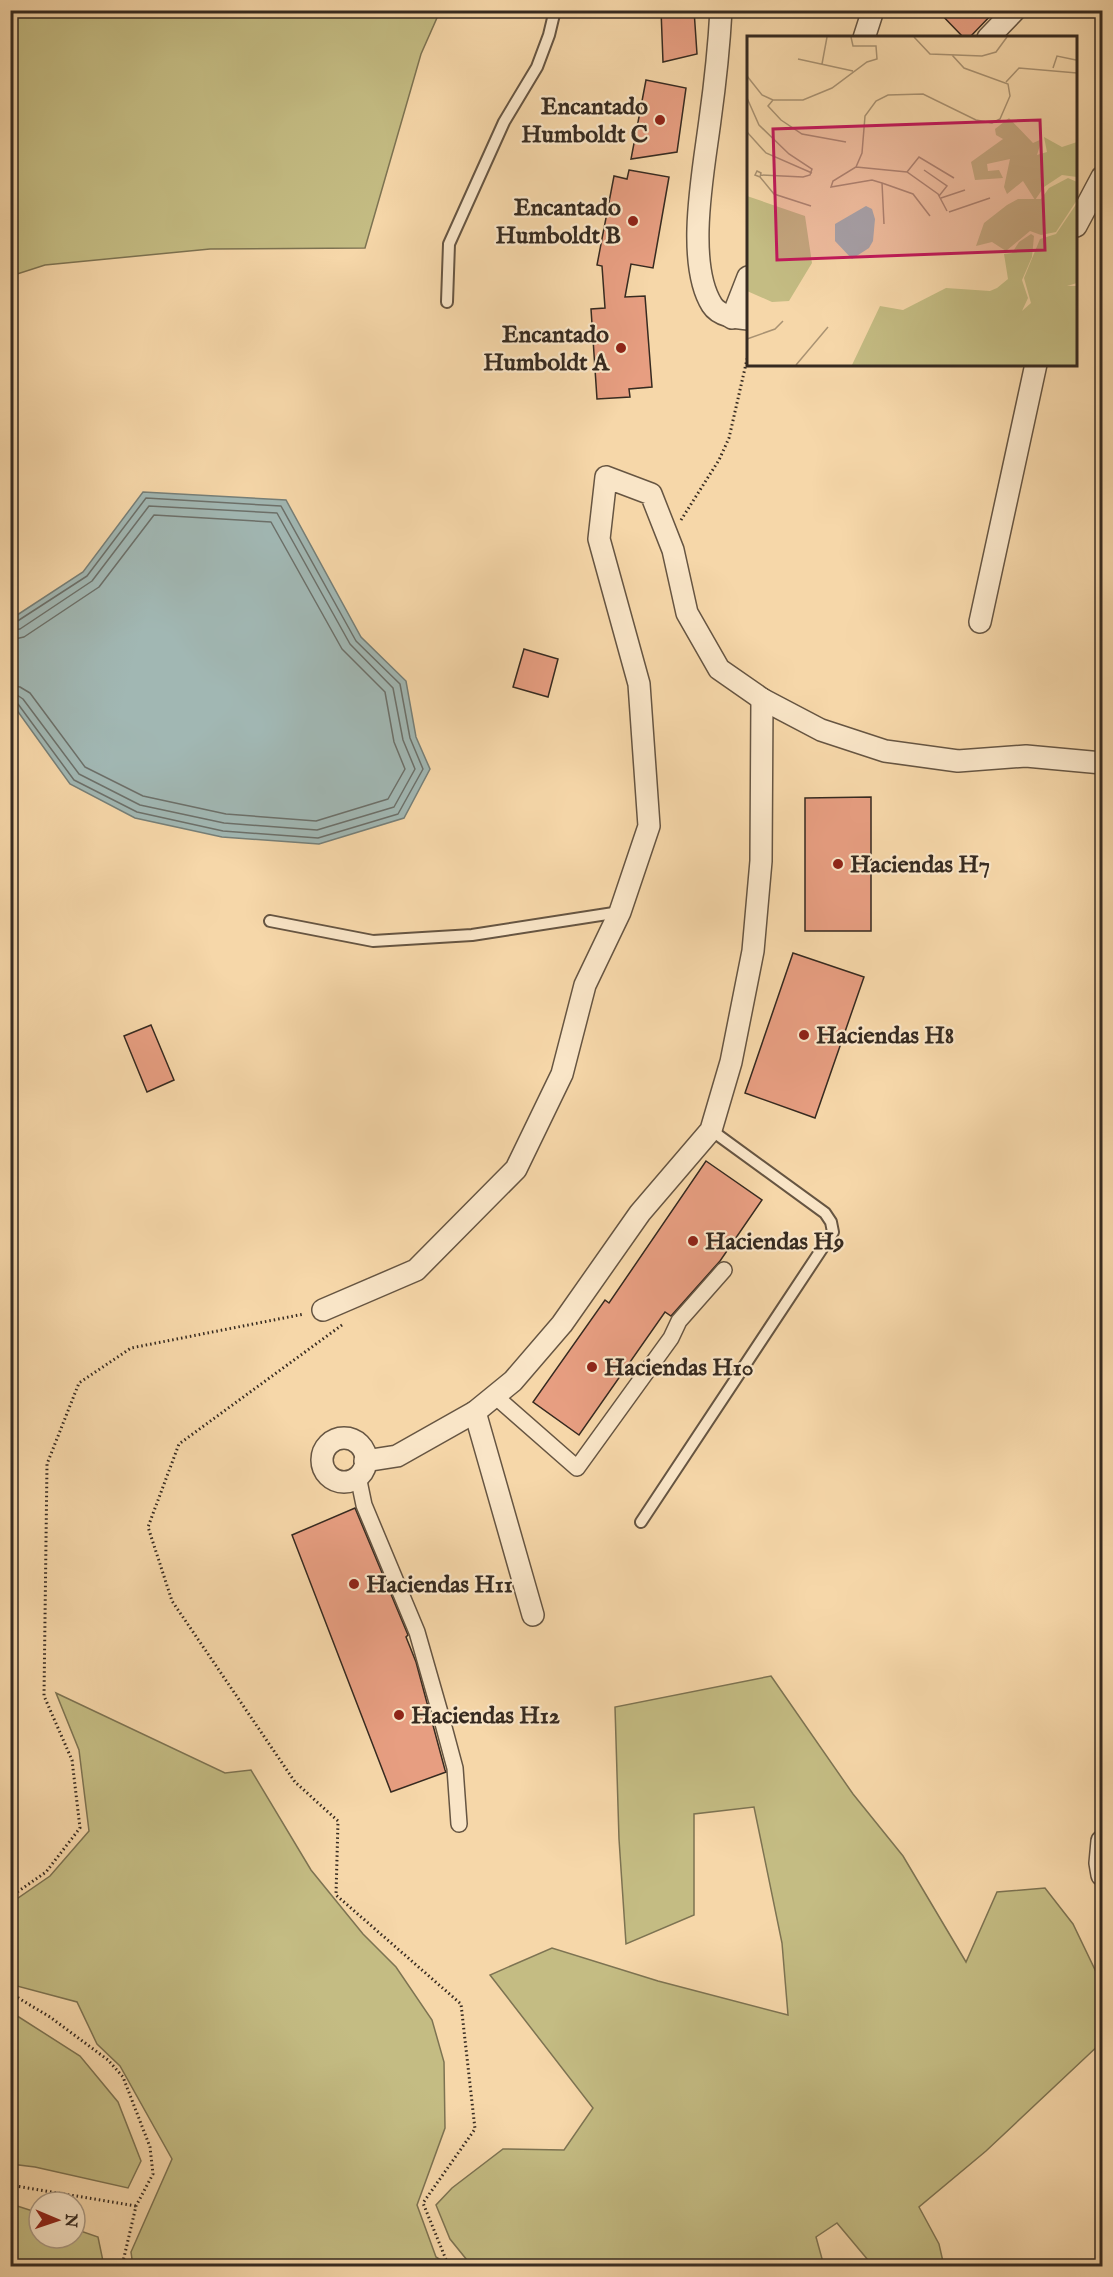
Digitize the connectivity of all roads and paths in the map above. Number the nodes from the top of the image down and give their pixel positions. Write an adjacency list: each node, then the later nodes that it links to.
1 (555, 10): 10 (lane)
2 (721, 10): 11 (street)
3 (873, 10): 5 (street)
4 (1015, 10): 6 (street)
5 (865, 36)
6 (990, 36)
7 (1102, 177): 8 (street)
8 (1077, 224)
9 (747, 282): 11 (street)
10 (447, 302)
11 (740, 318)
12 (747, 359): 14 (path)
13 (1036, 366): 15 (street)
14 (673, 550): 16 (street); 18 (street)
15 (980, 622)
16 (762, 699): 17 (street); 20 (street)
17 (1102, 763)
18 (620, 912): 19 (lane); 22 (street)
19 (270, 921)
20 (711, 1130): 24 (street); 27 (lane)
21 (724, 1270): 24 (street)
22 (323, 1310): 32 (path)
23 (350, 1319): 37 (path)
24 (495, 1396): 25 (street)
25 (475, 1412): 26 (street); 28 (street)
26 (362, 1468): 29 (street)
27 (641, 1522)
28 (533, 1615)
29 (459, 1824)
30 (1102, 1841): 31 (street)
31 (1102, 1875)
32 (10, 1897)
33 (10, 1993): 35 (path)
34 (10, 2185): 35 (path)
35 (136, 2206): 36 (path)
36 (122, 2266)
37 (461, 2266)

